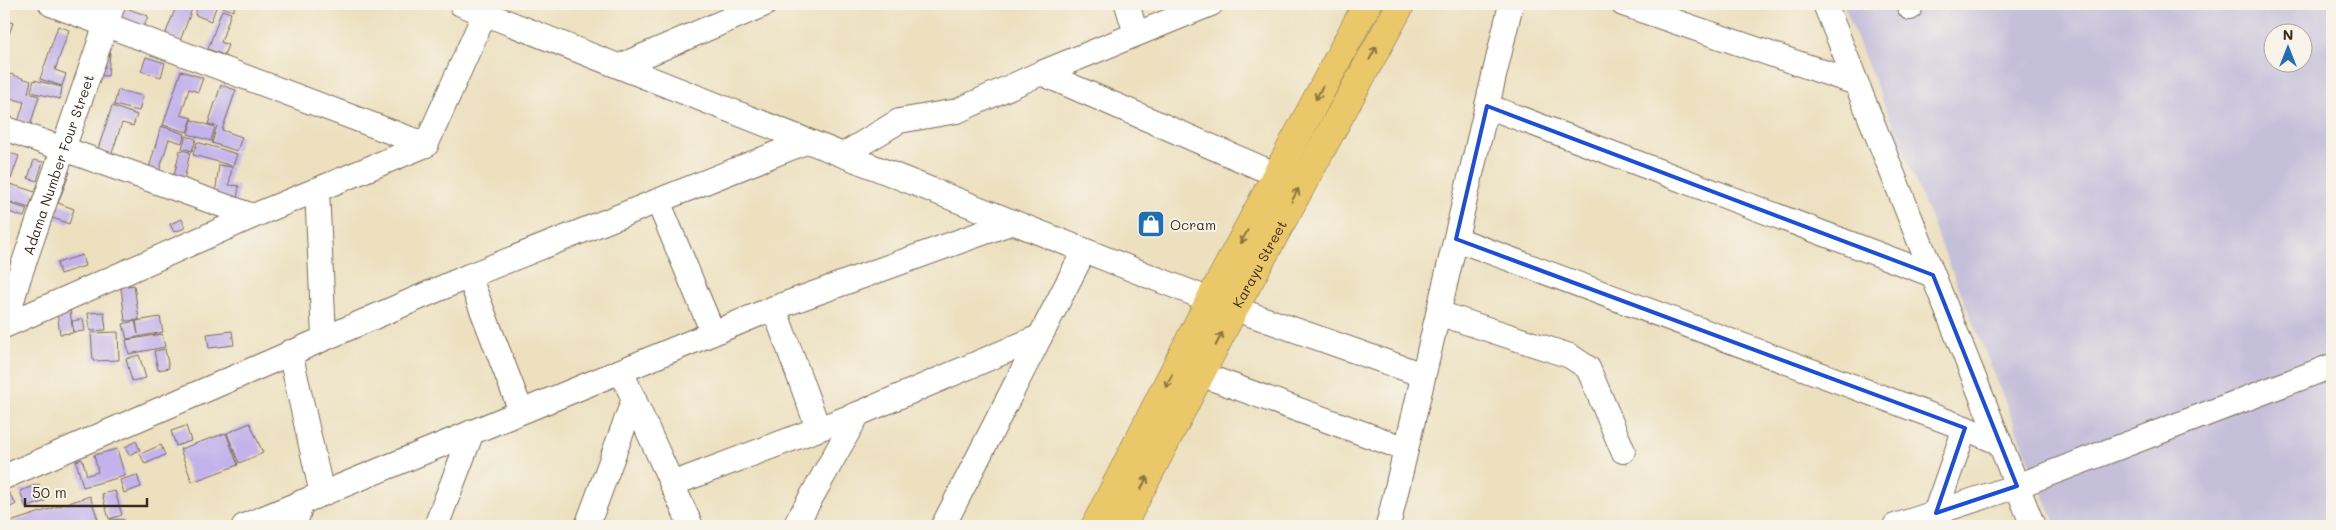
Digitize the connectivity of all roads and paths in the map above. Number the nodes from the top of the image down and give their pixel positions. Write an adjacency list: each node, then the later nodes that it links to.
1 (51, 4): 12 (street)
2 (461, 4): 11 (street)
3 (765, 4): 14 (street)
4 (1128, 4): 13 (street)
5 (1211, 4): 13 (street)
6 (1367, 4): 23 (main road, Karayu Street, one-way to 23)
7 (1400, 4): 33 (main road, Karayu Street, one-way to 7)
8 (1511, 4): 17 (street)
9 (1623, 4): 16 (street)
10 (1825, 4): 16 (street)
11 (487, 8): 14 (street); 20 (street)
12 (109, 14): 20 (street); 21 (street, Adama Number Four Street)
13 (1136, 34): 15 (street)
14 (620, 66): 19 (street)
15 (1041, 73): 22 (street); 23 (street)
16 (1856, 83): 31 (street)
17 (1487, 106): 28 (street); 31 (street)
18 (4, 128): 21 (street)
19 (808, 141): 22 (street); 25 (street)
20 (426, 145): 24 (street)
21 (63, 148): 26 (street); 30 (street, Adama Number Four Street)
22 (843, 155): 27 (street)
23 (1277, 175): 33 (main road, Karayu Street, one-way to 33)
24 (318, 190): 26 (street); 38 (street)
25 (658, 201): 32 (street); 37 (street)
26 (253, 216): 36 (street)
27 (1013, 222): 29 (street); 34 (street)
28 (1456, 239): 35 (street); 49 (street)
29 (1084, 251): 33 (street); 39 (street)
30 (11, 274): 36 (street, Adama Number Four Street)
31 (1933, 275): 51 (street)
32 (469, 276): 38 (street); 46 (street)
33 (1222, 305): 43 (main road, Karayu Street, one-way to 33); 44 (street); 66 (main road, Karayu Street, one-way to 66)
34 (774, 308): 37 (street); 48 (street)
35 (1438, 313): 44 (street); 53 (street)
36 (5, 326)
37 (713, 333): 42 (street)
38 (324, 337): 40 (street)
39 (1039, 337): 47 (street); 65 (street)
40 (290, 352): 54 (street); 57 (street)
41 (2332, 366): 56 (street)
42 (621, 371): 45 (street); 46 (street)
43 (1200, 374): 52 (street); 67 (main road, Karayu Street, one-way to 43)
44 (1423, 376): 52 (street)
45 (634, 399): 55 (street); 62 (street)
46 (522, 411): 50 (street)
47 (858, 414): 48 (street); 64 (street)
48 (818, 428): 55 (street)
49 (1965, 428): 51 (street); 58 (street)
50 (472, 432): 57 (street); 61 (street)
51 (2000, 443): 56 (street)
52 (1406, 449): 68 (street)
53 (1623, 451)
54 (4, 477)
55 (672, 484): 63 (street)
56 (2017, 486): 58 (street); 70 (street)
57 (312, 498): 59 (street); 60 (street)
58 (1933, 519): 69 (street)
59 (244, 526)
60 (294, 526)
61 (436, 526)
62 (587, 526)
63 (691, 526)
64 (795, 526)
65 (943, 526)
66 (1095, 526)
67 (1122, 526)
68 (1388, 526)
69 (1895, 526)
70 (2033, 526)

